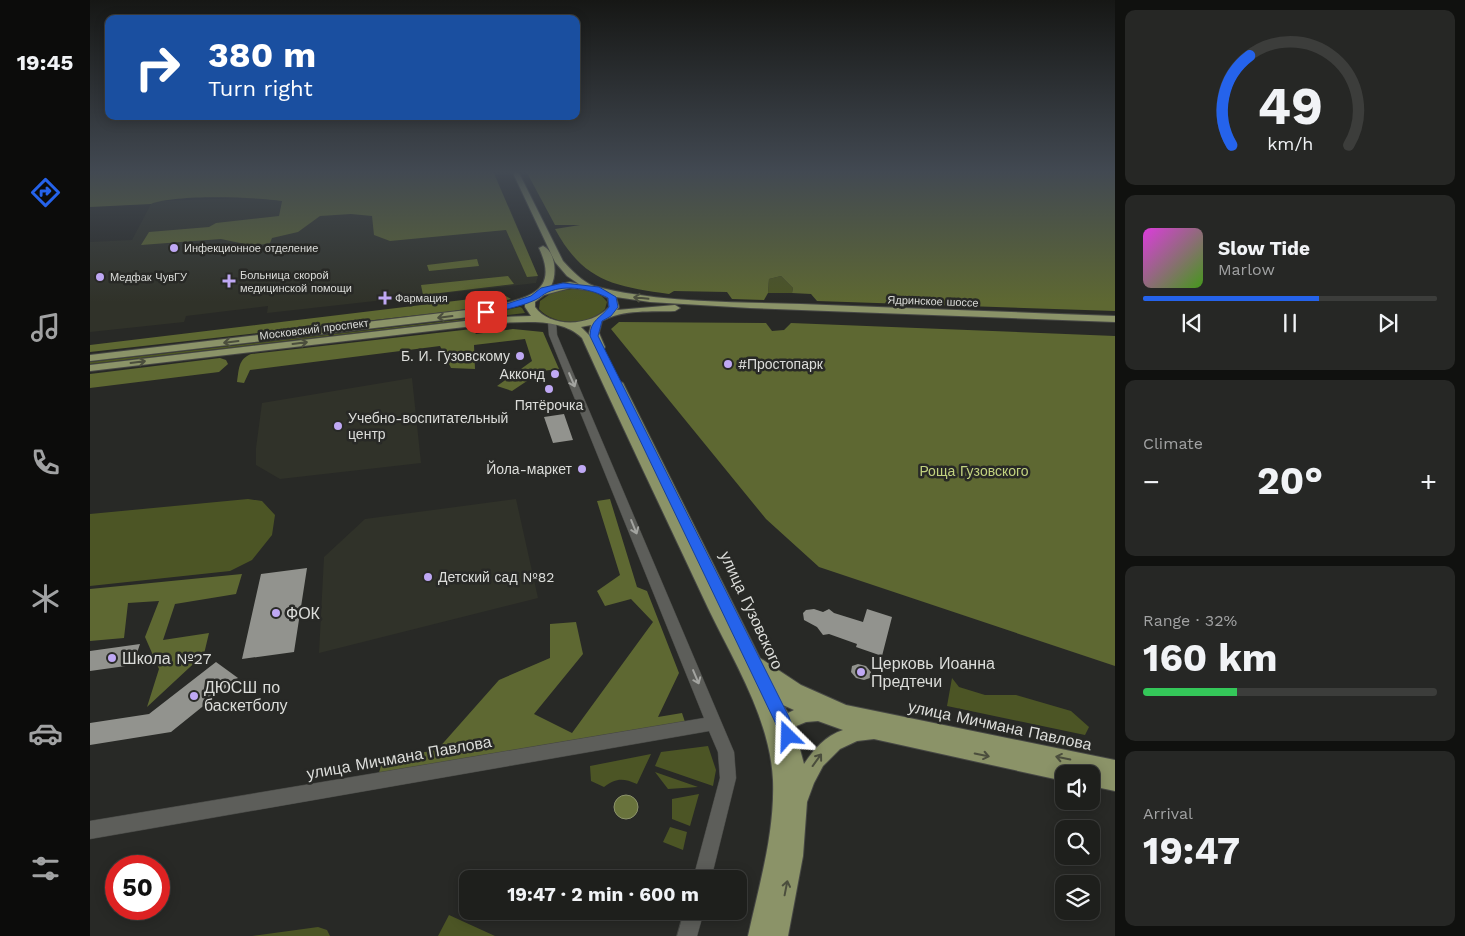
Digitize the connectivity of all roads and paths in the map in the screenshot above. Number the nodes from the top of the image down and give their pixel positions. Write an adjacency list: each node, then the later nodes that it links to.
1 (527, 215): 3 (main road)
2 (536, 215): 4 (main road)
3 (544, 290): 4 (main road); 5 (main road)
4 (599, 290): 6 (main road, Ядринское шоссе, one-way to 4); 7 (main road, улица Гузовского)
5 (534, 298): 8 (main road); 11 (main road, Московский проспект, one-way to 11)
6 (750, 305): 7 (main road, Ядринское шоссе); 9 (main road, Ядринское шоссе)
7 (603, 317): 10 (main road, Ядринское шоссе); 13 (main road, улица Гузовского)
8 (540, 318): 10 (main road); 12 (main road, Московский проспект, one-way to 8)
9 (1115, 319)
10 (556, 327): 13 (main road, улица Гузовского); 17 (street, one-way to 17)
11 (90, 358)
12 (90, 368)
13 (748, 662): 14 (main road, улица Мичмана Павлова); 16 (main road); 18 (main road, улица Гузовского)
14 (764, 684): 15 (main road, улица Мичмана Павлова); 18 (main road, улица Гузовского)
15 (817, 712): 16 (main road, улица Мичмана Павлова); 18 (main road); 19 (main road, улица Мичмана Павлова)
16 (851, 712): 20 (main road, улица Мичмана Павлова)
17 (715, 723): 27 (street, улица Мичмана Павлова); 28 (street)
18 (778, 727): 26 (main road, улица Гузовского); 30 (main road, улица Гузовского)
19 (883, 733): 20 (main road, улица Мичмана Павлова); 26 (main road, one-way to 19)
20 (915, 734): 21 (main road, улица Мичмана Павлова)
21 (949, 741): 22 (main road, улица Мичмана Павлова, one-way to 22); 23 (main road, улица Мичмана Павлова, one-way to 21)
22 (1055, 769)
23 (1115, 769)
24 (1100, 780): 25 (main road)
25 (1115, 782)
26 (798, 804): 30 (main road, улица Гузовского, one-way to 26)
27 (90, 830)
28 (704, 870)
29 (691, 920): 31 (street)
30 (766, 935)
31 (687, 936)

